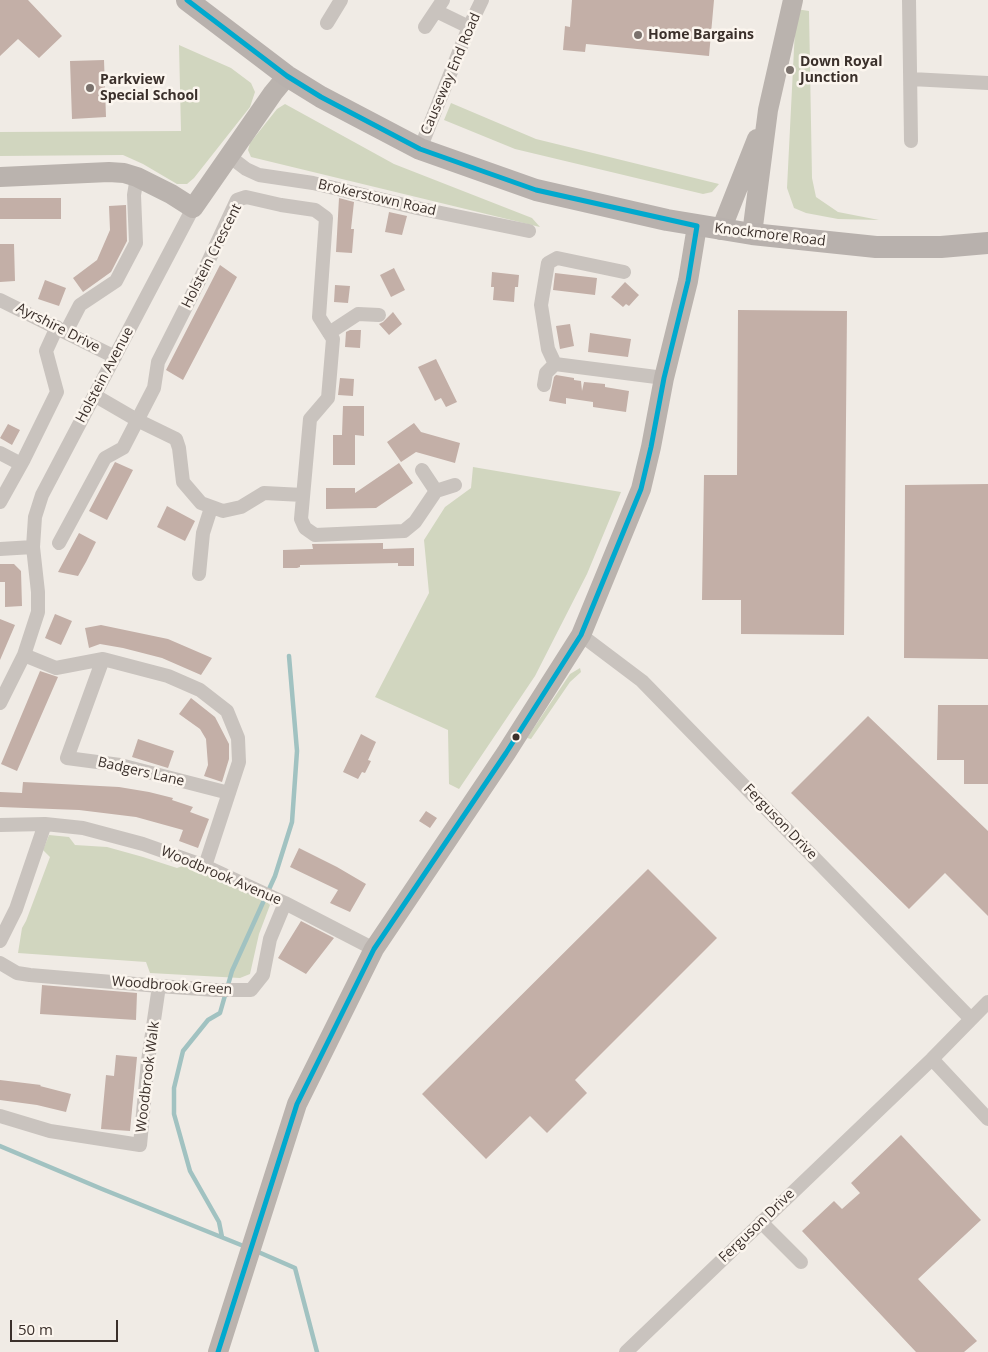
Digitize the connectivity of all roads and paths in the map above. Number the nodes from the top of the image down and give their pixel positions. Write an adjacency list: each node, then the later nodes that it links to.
1 (187, 0): 10 (main road, Knockmore Road)
2 (341, 0): 7 (street)
3 (482, 0): 9 (street, Causeway End Road)
4 (793, 0): 13 (main road)
5 (909, 0): 11 (street)
6 (439, 6): 8 (street); 9 (street)
7 (327, 23)
8 (425, 27)
9 (469, 27): 15 (street, Causeway End Road)
10 (287, 76): 15 (main road, Knockmore Road); 16 (main road)
11 (911, 79): 12 (street); 14 (street)
12 (988, 83)
13 (768, 110): 21 (main road); 23 (main road)
14 (910, 141)
15 (420, 149): 20 (main road, Knockmore Road)
16 (229, 156): 19 (main road); 22 (street, Brokerstown Road)
17 (0, 177): 18 (main road)
18 (137, 177): 19 (main road); 28 (street)
19 (193, 208): 30 (street, Holstein Avenue)
20 (697, 226): 21 (main road, Knockmore Road); 32 (main road)
21 (721, 230): 23 (main road, Knockmore Road)
22 (529, 231)
23 (752, 234): 24 (main road, Knockmore Road)
24 (988, 244)
25 (624, 272): 31 (street)
26 (0, 300): 28 (street, Ayrshire Drive)
27 (379, 316): 29 (street)
28 (61, 329): 30 (street, Ayrshire Drive); 37 (street)
29 (329, 333): 35 (street, Holstein Crescent); 41 (street, Holstein Crescent)
30 (115, 357): 34 (street, Holstein Avenue)
31 (555, 364): 32 (street); 33 (street)
32 (664, 378): 48 (main road)
33 (544, 386)
34 (94, 396): 35 (street); 45 (street, Holstein Avenue)
35 (137, 420): 43 (street); 44 (street)
36 (0, 453): 37 (street)
37 (21, 464): 42 (street)
38 (422, 470): 40 (street)
39 (456, 484): 40 (street)
40 (436, 491): 41 (street, Holstein Crescent)
41 (303, 495): 43 (street)
42 (0, 502)
43 (212, 508): 47 (street)
44 (59, 543)
45 (33, 547): 46 (street); 49 (street, Holstein Avenue)
46 (0, 549)
47 (199, 574)
48 (581, 635): 58 (main road); 62 (street, Ferguson Drive)
49 (24, 655): 50 (street); 51 (street, Holstein Avenue)
50 (102, 659): 52 (street); 52 (street, Badgers Lane)
51 (0, 703)
52 (229, 793): 55 (street)
53 (45, 824): 54 (street, Woodbrook Avenue); 55 (street, Woodbrook Avenue); 57 (street)
54 (0, 825)
55 (205, 866): 56 (street, Woodbrook Avenue)
56 (280, 900): 58 (street, Woodbrook Avenue); 60 (street, Woodbrook Green)
57 (0, 941)
58 (374, 949): 68 (main road)
59 (0, 963): 60 (street, Woodbrook Green)
60 (159, 986): 64 (street, Woodbrook Walk)
61 (988, 1002): 62 (street, Ferguson Drive)
62 (971, 1019): 63 (street, Ferguson Drive)
63 (932, 1059): 65 (street); 66 (street, Ferguson Drive)
64 (0, 1116)
65 (988, 1119)
66 (761, 1222): 67 (street); 69 (street, Ferguson Drive)
67 (801, 1262)
68 (218, 1352)
69 (626, 1352)

